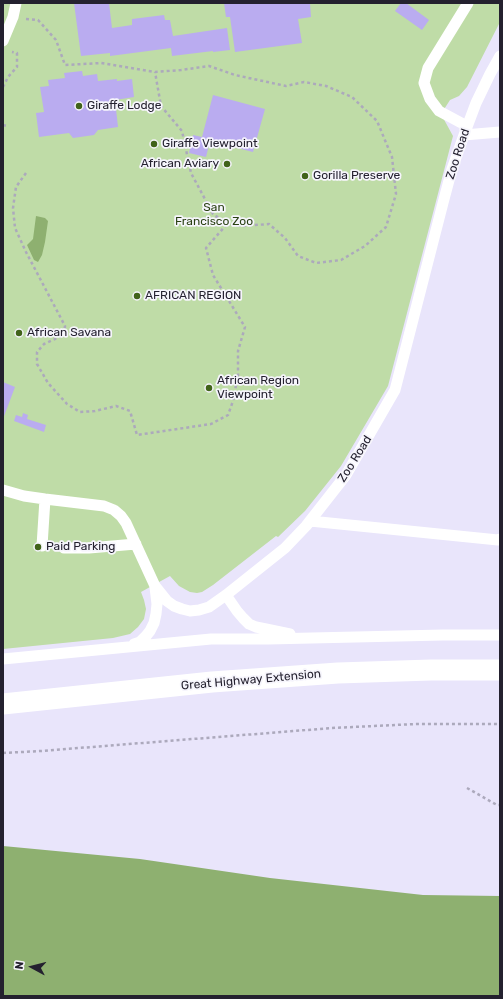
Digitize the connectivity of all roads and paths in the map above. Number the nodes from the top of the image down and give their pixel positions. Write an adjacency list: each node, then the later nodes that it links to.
1 (16, 3): 3 (lane)
2 (468, 3): 12 (lane)
3 (14, 17): 4 (lane); 7 (path)
4 (3, 41)
5 (10, 52): 9 (path)
6 (500, 56): 8 (lane, Zoo Road)
7 (155, 72): 15 (path); 15 (path)
8 (495, 75): 12 (lane, Zoo Road)
9 (3, 87)
10 (3, 125): 11 (path)
11 (8, 126)
12 (465, 131): 13 (lane); 18 (lane, Zoo Road)
13 (500, 132)
14 (26, 173): 15 (path)
15 (227, 224)
16 (3, 490): 17 (lane, Zoo Road)
17 (45, 499): 20 (lane, Zoo Road); 21 (lane)
18 (310, 521): 19 (lane); 24 (lane, Zoo Road)
19 (500, 539)
20 (136, 544): 22 (lane); 23 (lane, Zoo Road)
21 (42, 546)
22 (64, 548)
23 (155, 586): 24 (lane, Zoo Road); 27 (lane)
24 (226, 595): 26 (lane)
25 (500, 635): 26 (lane)
26 (312, 638): 27 (lane)
27 (124, 647): 28 (lane)
28 (3, 659)
29 (500, 670): 30 (street, Great Highway Extension)
30 (3, 704)
31 (500, 724): 32 (path)
32 (3, 753)
33 (467, 788): 34 (path)
34 (500, 805)

